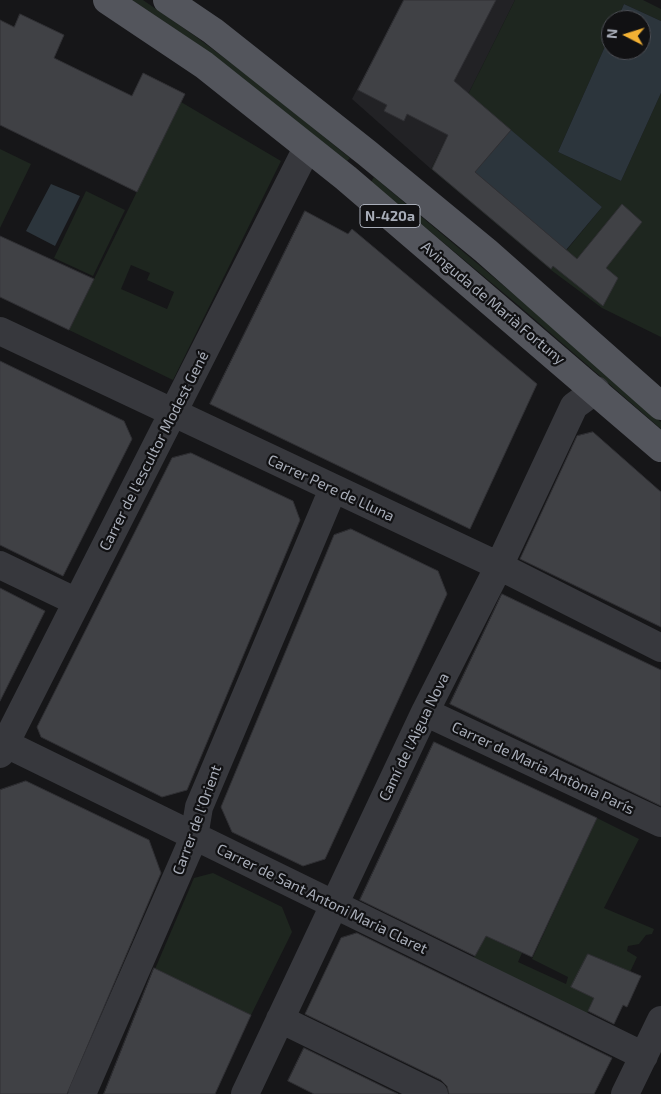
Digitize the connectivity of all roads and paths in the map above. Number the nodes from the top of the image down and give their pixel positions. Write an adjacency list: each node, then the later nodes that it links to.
1 (107, 0): 3 (main road, Avinguda de Marià Fortuny / N-420a)
2 (166, 0): 6 (main road, N-420a)
3 (307, 148): 5 (main road, Avinguda de Marià Fortuny / N-420a); 7 (street, Carrer de l'escultor Modest Gené)
4 (0, 332): 7 (street, Carrer Pere de Lluna)
5 (596, 390): 8 (main road, Avinguda de Marià Fortuny / N-420a); 11 (street, Camí de l'Aigua Nova)
6 (661, 406)
7 (173, 412): 9 (street, Carrer Pere de Lluna); 12 (street, Carrer de l'escultor Modest Gené)
8 (661, 448)
9 (334, 489): 11 (street, Carrer Pere de Lluna); 17 (street, Carrer de l'Orient)
10 (0, 565): 12 (street)
11 (498, 566): 13 (street, Carrer Pere de Lluna); 14 (street, Camí de l'Aigua Nova)
12 (77, 602): 15 (street, Carrer de l'escultor Modest Gené)
13 (661, 648)
14 (425, 712): 16 (street, Carrer de Maria Antònia París); 18 (street, Camí de l'Aigua Nova)
15 (2, 746): 17 (street, Carrer de Sant Antoni Maria Claret)
16 (661, 824)
17 (194, 837): 18 (street, Carrer de Sant Antoni Maria Claret); 22 (street, Carrer de l'Orient)
18 (335, 905): 19 (street, Camí de l'Aigua Nova); 21 (street, Carrer de Sant Antoni Maria Claret)
19 (280, 1019): 23 (street, Camí de l'Aigua Nova); 24 (street)
20 (661, 1020): 21 (street)
21 (644, 1056): 25 (street)
22 (82, 1094)
23 (245, 1094)
24 (434, 1094)
25 (625, 1094)

